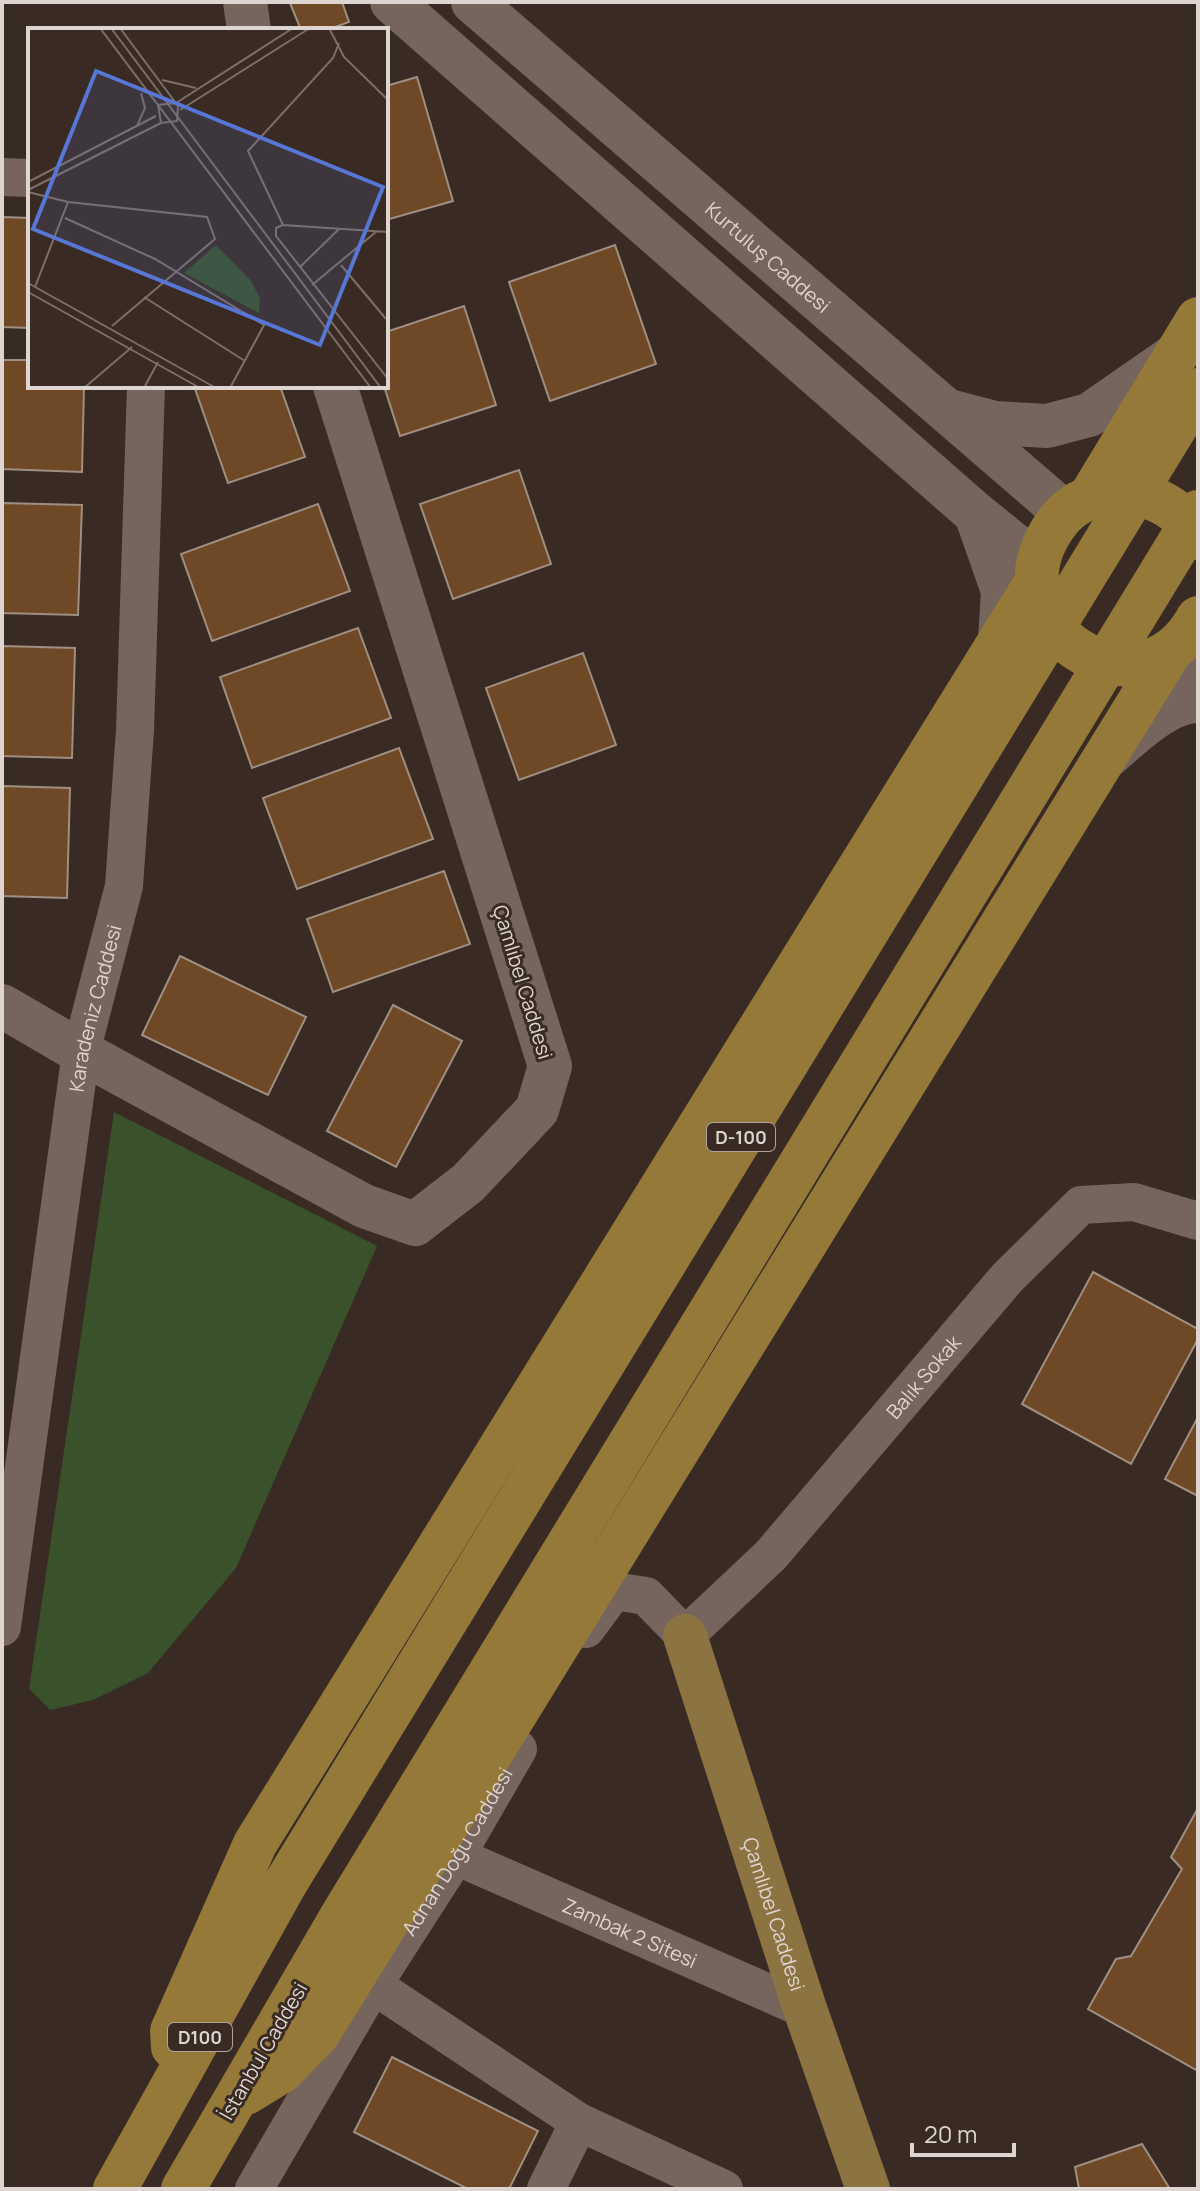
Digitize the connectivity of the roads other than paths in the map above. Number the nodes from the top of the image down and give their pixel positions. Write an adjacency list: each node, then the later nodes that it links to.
1 (245, 2): 4 (main road)
2 (392, 2): 14 (main road)
3 (473, 2): 10 (main road, Kurtuluş Caddesi)
4 (249, 28)
5 (2, 177): 6 (street)
6 (28, 178)
7 (1191, 355): 10 (main road); 11 (highway); 28 (highway, D-100)
8 (146, 388): 23 (street, Karadeniz Caddesi)
9 (336, 388): 23 (main road, Çamlıbel Caddesi)
10 (946, 410): 12 (main road, Kurtuluş Caddesi)
11 (1131, 428): 12 (highway); 13 (highway)
12 (1077, 505): 15 (highway); 16 (highway)
13 (1198, 511): 32 (highway, İstanbul Caddesi / D-100)
14 (976, 514): 16 (main road); 17 (main road)
15 (1198, 538)
16 (1037, 572): 17 (highway); 18 (highway)
17 (1000, 640): 20 (highway); 31 (highway)
18 (1189, 646): 20 (highway)
19 (1198, 701): 21 (main road)
20 (1133, 712): 21 (highway)
21 (1103, 760): 32 (highway)
22 (2, 1006): 23 (main road, Çamlıbel Caddesi)
23 (81, 1052): 25 (street, Karadeniz Caddesi)
24 (1198, 1221): 26 (street, Balık Sokak)
25 (2, 1627)
26 (685, 1636): 27 (street, Adnan Doğu Caddesi); 30 (main road, Çamlıbel Caddesi)
27 (456, 1856): 29 (street, Adnan Doğu Caddesi); 30 (street, Zambak 2 Sitesi)
28 (285, 1884): 31 (highway, D100)
29 (373, 1985): 33 (street); 36 (street, Adnan Doğu Caddesi)
30 (805, 2009): 39 (main road, Çamlıbel Caddesi)
31 (173, 2086): 34 (highway, D100)
32 (234, 2101): 35 (highway, İstanbul Caddesi / D-100)
33 (579, 2122): 37 (street); 38 (street)
34 (115, 2189)
35 (183, 2189)
36 (254, 2189)
37 (546, 2189)
38 (724, 2189)
39 (868, 2189)

